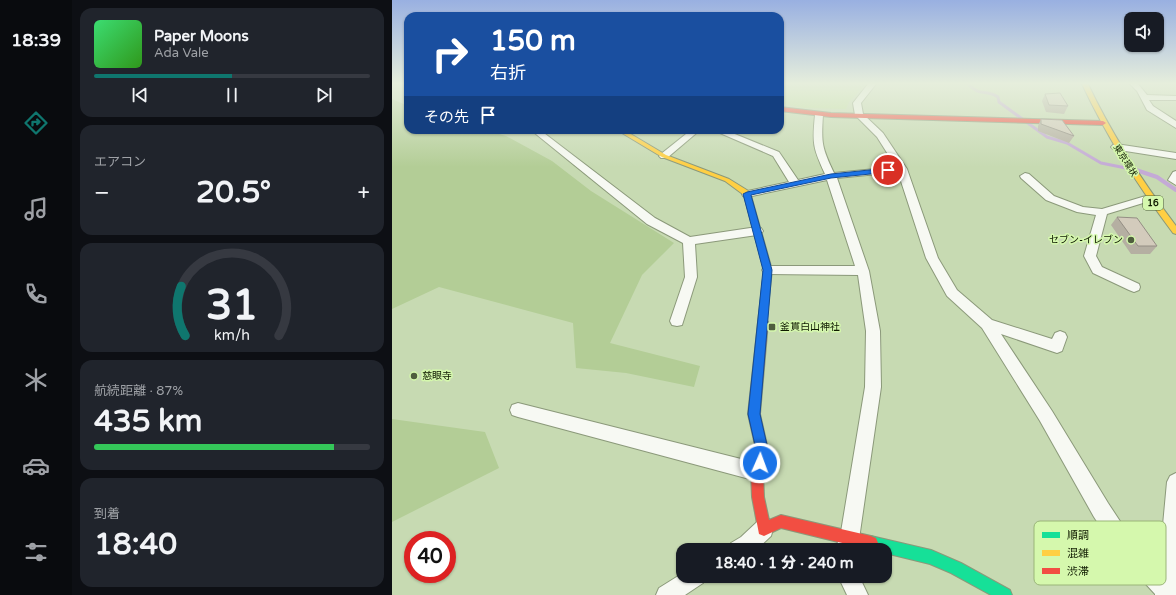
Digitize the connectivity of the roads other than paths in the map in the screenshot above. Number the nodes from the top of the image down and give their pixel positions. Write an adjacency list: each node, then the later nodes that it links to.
1 (798, 112): 5 (main road)
2 (859, 112): 6 (street)
3 (1098, 112): 7 (main road, 東京環状 / 16)
4 (1155, 112): 8 (street)
5 (819, 115): 6 (main road); 18 (street)
6 (859, 115): 7 (main road); 16 (street)
7 (1103, 123): 13 (main road, 東京環状 / 16)
8 (1176, 126)
9 (540, 134): 27 (street)
10 (627, 134): 14 (main road)
11 (691, 134): 14 (street)
12 (727, 134): 21 (street)
13 (1116, 147): 15 (street); 23 (main road, 東京環状 / 16)
14 (664, 156): 22 (main road)
15 (1176, 156)
16 (902, 169): 18 (street); 32 (street)
17 (1176, 174): 20 (street)
18 (831, 176): 21 (street); 29 (street)
19 (1025, 176): 24 (street)
20 (1176, 182)
21 (795, 183): 22 (street)
22 (747, 194): 25 (main road)
23 (1149, 198): 24 (street); 26 (main road, 東京環状 / 16)
24 (1102, 212): 30 (street)
25 (757, 231): 27 (street); 28 (main road)
26 (1176, 231)
27 (689, 241): 31 (street)
28 (768, 270): 29 (street); 35 (main road)
29 (862, 271): 41 (street)
30 (1134, 286)
31 (677, 321)
32 (987, 324): 33 (street); 37 (street)
33 (1060, 337)
34 (518, 410): 35 (street)
35 (757, 472): 38 (main road)
36 (1176, 482): 46 (street)
37 (1108, 521)
38 (764, 529): 39 (street); 40 (main road)
39 (749, 543)
40 (843, 543)
41 (846, 543)
42 (892, 552): 49 (main road)
43 (852, 583): 48 (street)
44 (690, 585): 47 (street)
45 (1159, 585): 46 (street)
46 (1166, 593)
47 (666, 595)
48 (858, 595)
49 (1005, 595)

